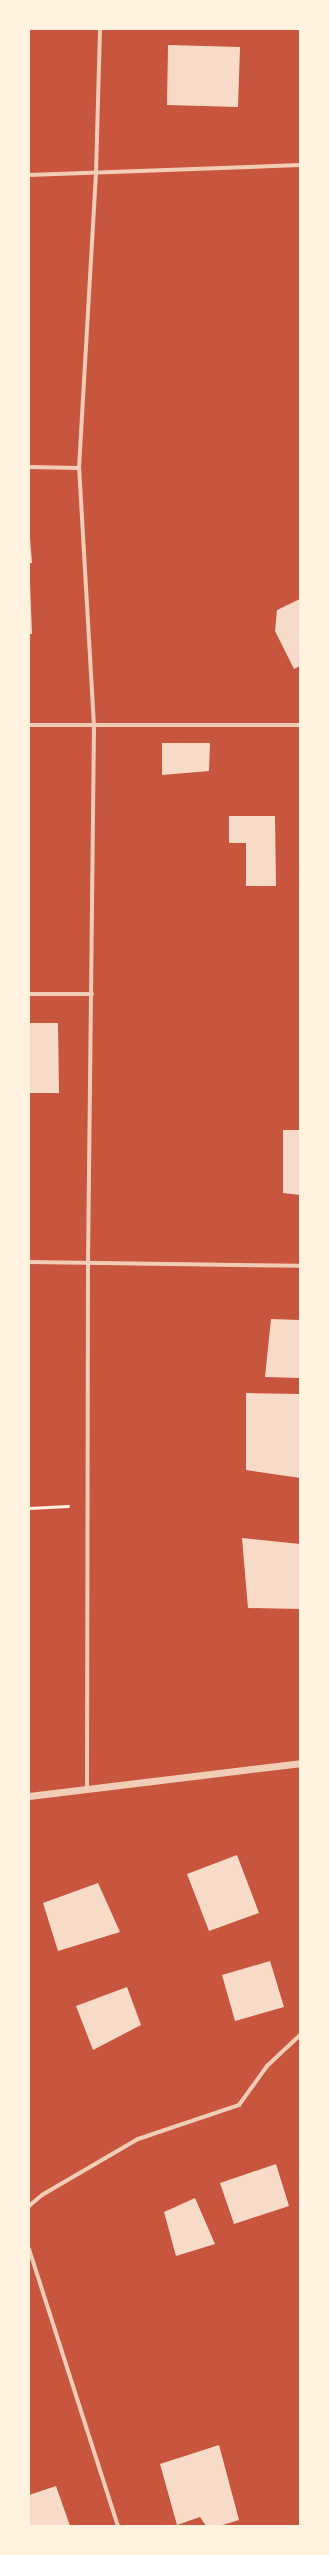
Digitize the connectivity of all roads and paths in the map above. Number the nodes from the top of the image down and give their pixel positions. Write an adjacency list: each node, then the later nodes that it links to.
1 (100, 29): 3 (street)
2 (300, 165): 3 (street)
3 (96, 173): 4 (street); 6 (street)
4 (29, 174)
5 (29, 467): 6 (street)
6 (79, 468): 9 (street)
7 (29, 725): 9 (street)
8 (300, 725): 9 (street)
9 (94, 726): 11 (street)
10 (29, 994): 11 (street)
11 (92, 994): 13 (street)
12 (29, 1262): 13 (street)
13 (88, 1263): 14 (street); 15 (street)
14 (300, 1266)
15 (86, 1506): 16 (path); 18 (street)
16 (29, 1508)
17 (300, 1763): 18 (street)
18 (87, 1789): 19 (street)
19 (29, 1796)
20 (300, 2035): 21 (street)
21 (29, 2206)
22 (29, 2248): 23 (street)
23 (118, 2526)

